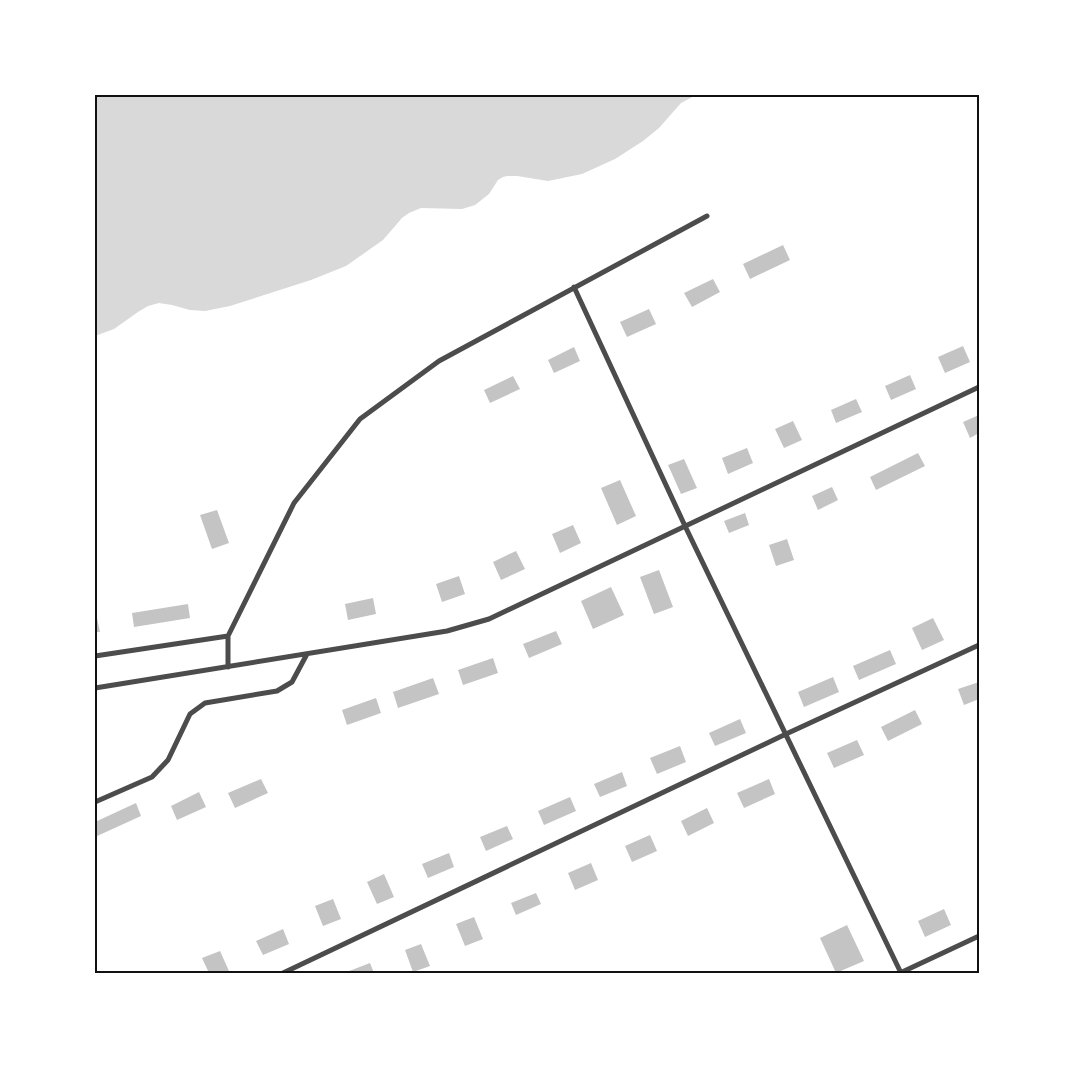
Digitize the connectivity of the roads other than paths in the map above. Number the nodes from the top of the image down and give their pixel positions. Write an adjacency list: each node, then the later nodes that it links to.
1 (707, 216): 2 (street)
2 (574, 287): 4 (street); 5 (street)
3 (979, 388): 4 (street)
4 (685, 526): 7 (street); 11 (street)
5 (228, 636): 8 (street); 9 (street)
6 (979, 645): 11 (street)
7 (307, 654): 9 (street); 12 (street)
8 (95, 656)
9 (228, 666): 10 (street)
10 (95, 688)
11 (786, 734): 14 (street); 15 (street)
12 (95, 802)
13 (979, 936): 15 (street)
14 (283, 973)
15 (900, 973)

